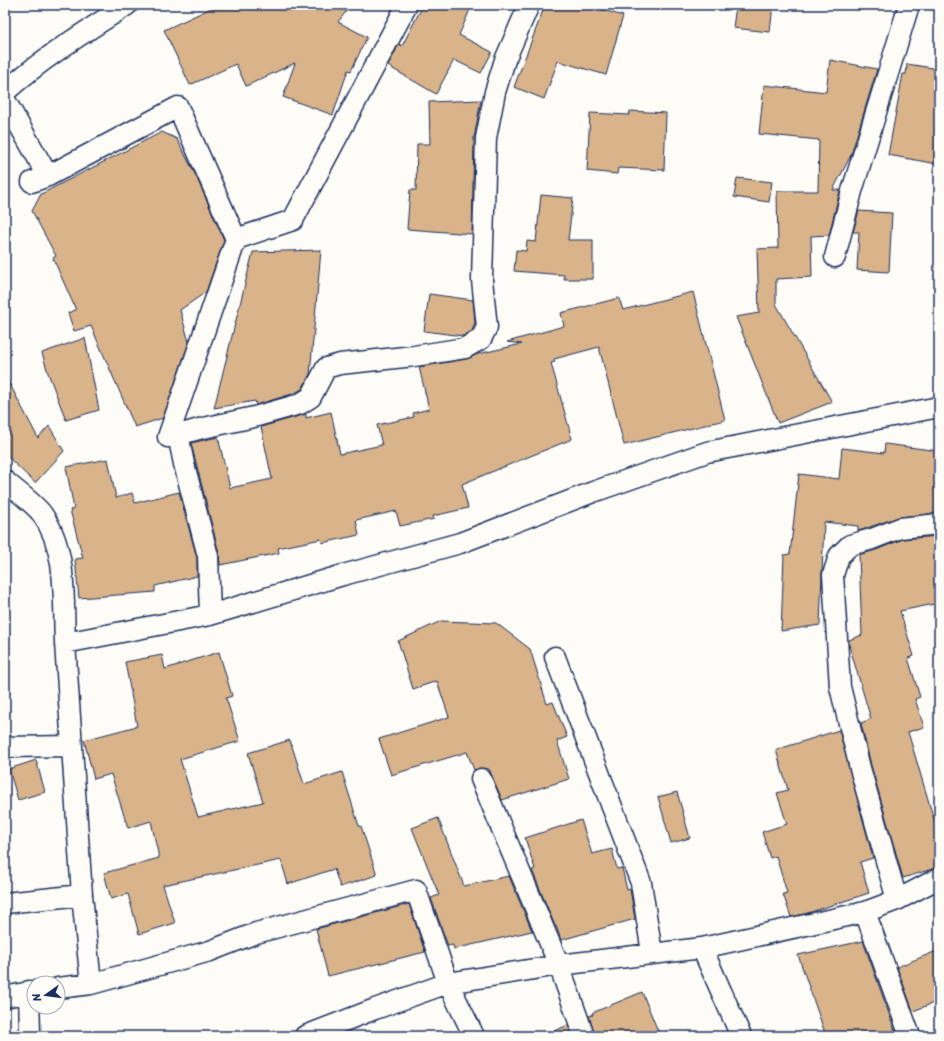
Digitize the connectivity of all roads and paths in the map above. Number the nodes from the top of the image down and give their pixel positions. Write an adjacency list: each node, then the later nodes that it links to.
1 (127, 5): 5 (street)
2 (407, 5): 7 (street)
3 (529, 5): 13 (street)
4 (909, 5): 8 (street)
5 (5, 92)
6 (5, 100): 7 (street)
7 (236, 239): 10 (street)
8 (835, 257)
9 (939, 406): 13 (street)
10 (168, 437)
11 (5, 481): 14 (street)
12 (939, 524): 21 (street)
13 (210, 615): 14 (street)
14 (65, 643): 17 (street)
15 (555, 657): 25 (street)
16 (5, 746): 17 (street)
17 (71, 746): 20 (street)
18 (481, 779): 26 (street)
19 (939, 878): 21 (street)
20 (82, 895): 22 (street); 28 (street)
21 (896, 900): 23 (street)
22 (5, 903)
23 (865, 912): 24 (street); 38 (street)
24 (702, 948): 25 (street); 37 (street)
25 (652, 953): 26 (street)
26 (559, 965): 27 (street); 36 (street)
27 (448, 983): 28 (street); 34 (street); 35 (street)
28 (91, 984): 29 (street)
29 (66, 987)
30 (26, 992): 31 (street)
31 (5, 997)
32 (31, 1015): 33 (street)
33 (30, 1036)
34 (305, 1036)
35 (474, 1036)
36 (584, 1036)
37 (741, 1036)
38 (910, 1036)

